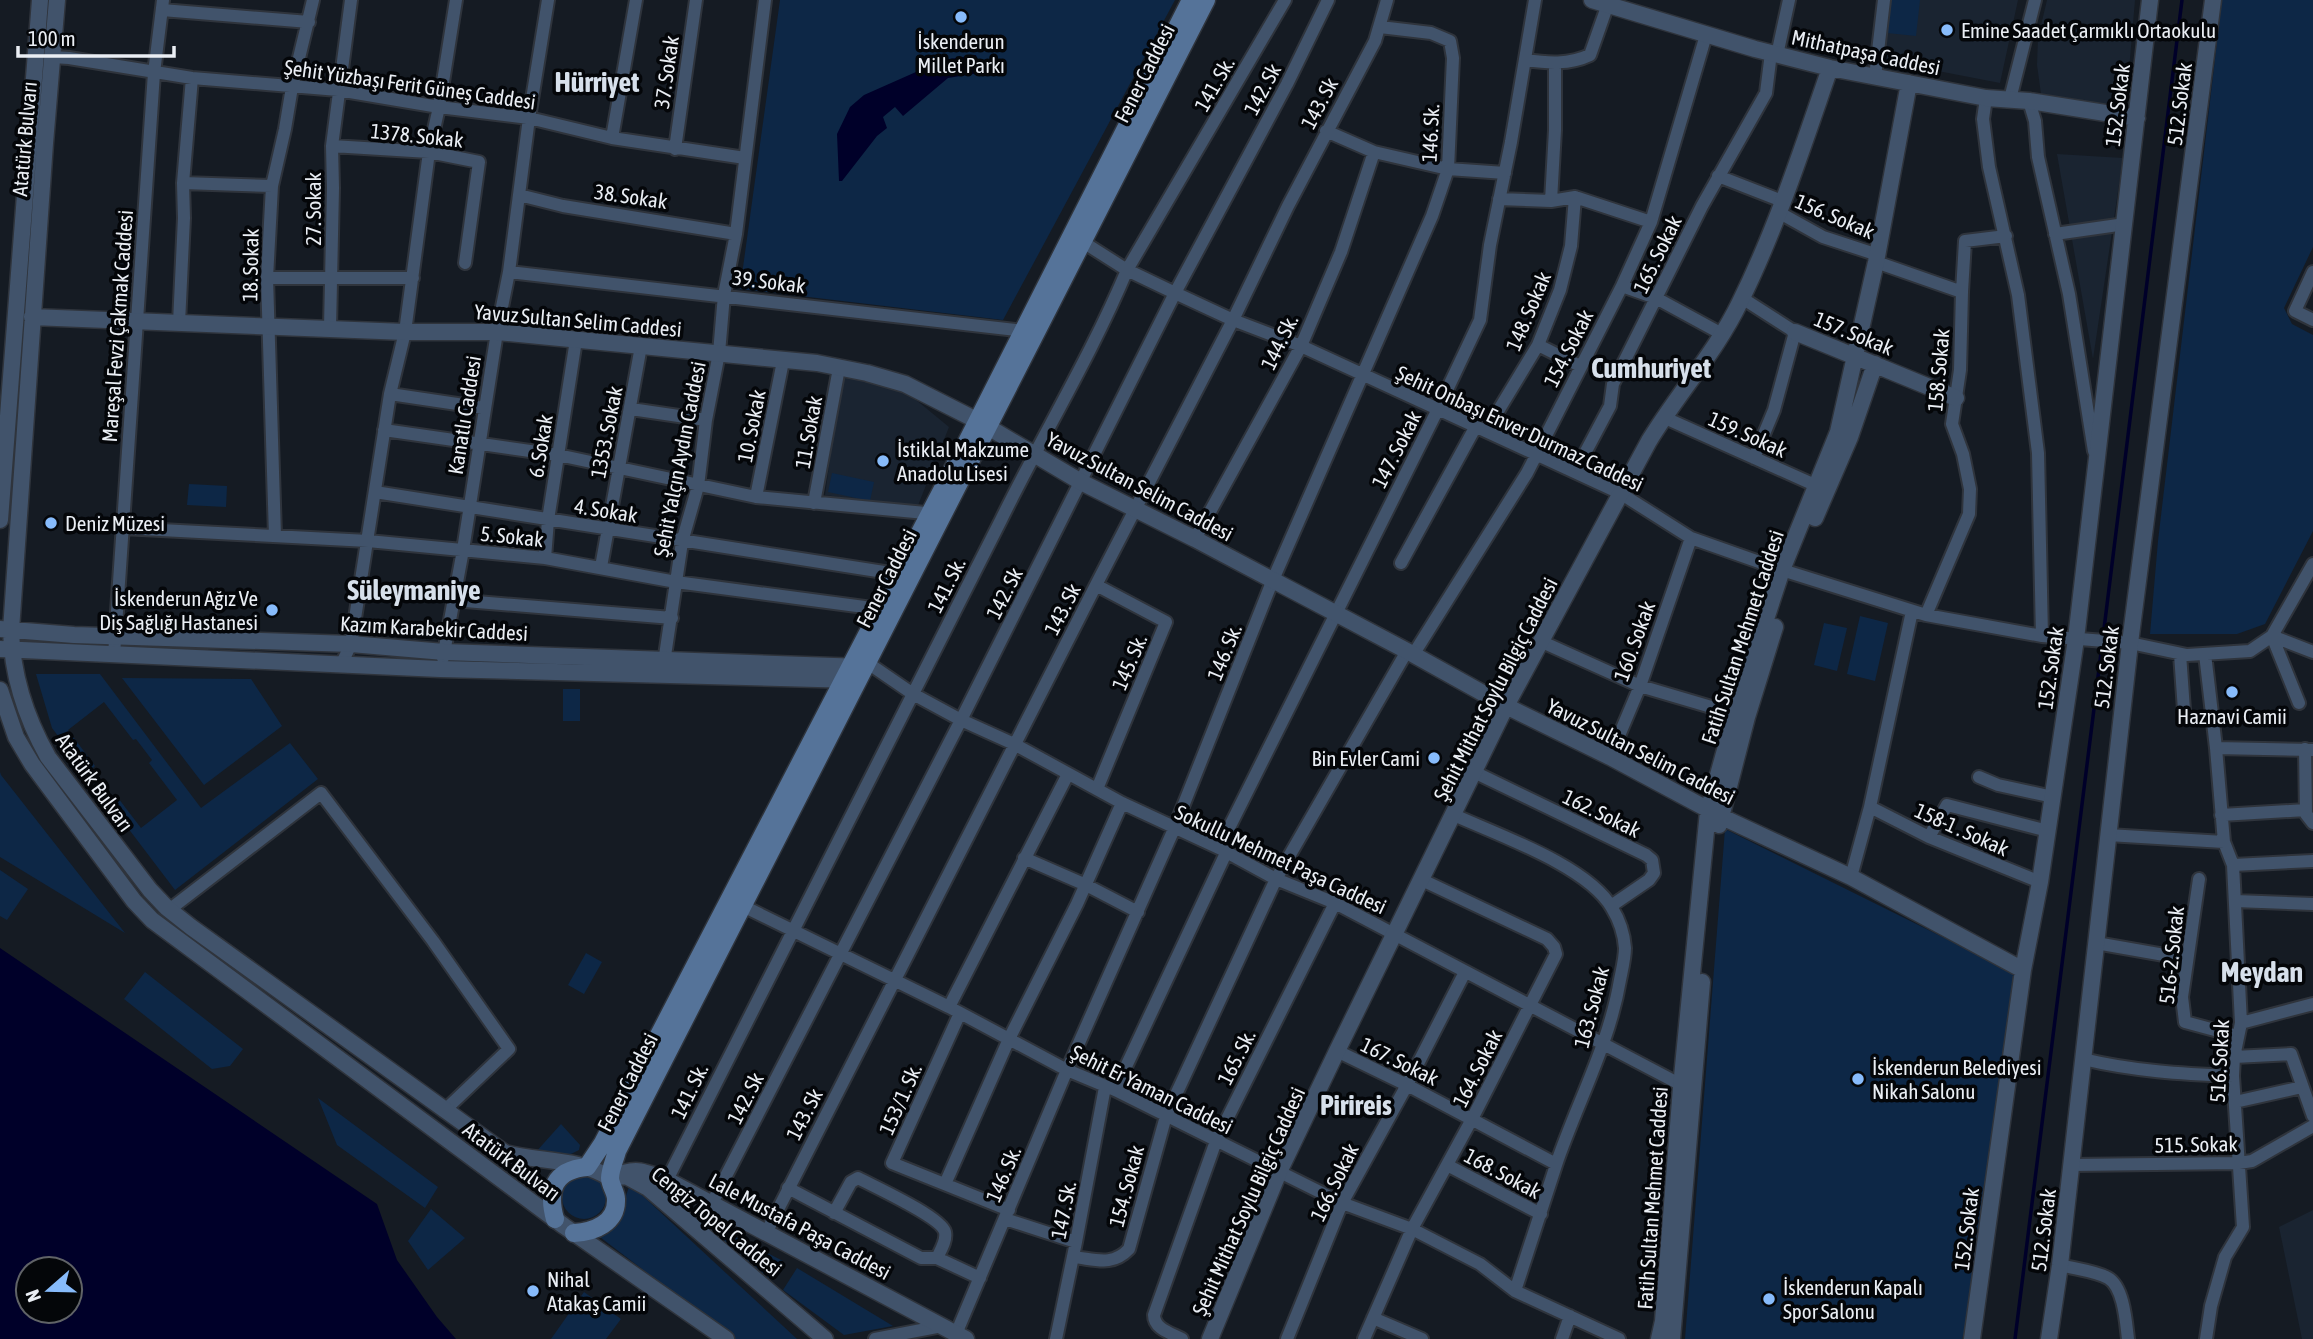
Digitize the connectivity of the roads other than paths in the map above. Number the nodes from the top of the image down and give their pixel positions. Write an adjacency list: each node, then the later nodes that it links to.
1 (40, 0): 133 (street, Atatürk Bulvarı)
2 (57, 0): 27 (street, Atatürk Bulvarı)
3 (313, 0): 23 (street, 18. Sokak)
4 (351, 0): 36 (street, 27. Sokak)
5 (456, 0): 40 (street)
6 (548, 0): 41 (street, Kanatlı Caddesi)
7 (636, 0): 44 (street)
8 (696, 0): 46 (street, 37. Sokak)
9 (765, 0): 49 (street, Şehit Yalçın Aydın Caddesi)
10 (1191, 0): 87 (main road, Fener Caddesi)
11 (1206, 0): 65 (main road, Fener Caddesi)
12 (1285, 0): 68 (street, 141. Sk.)
13 (1328, 0): 76 (street, 142. Sk)
14 (1387, 0): 24 (street, 143. Sk)
15 (1535, 0): 28 (street, 147. Sokak)
16 (1789, 0): 26 (street, 165. Sokak)
17 (1884, 0): 32 (street)
18 (2035, 0): 38 (street)
19 (2150, 0): 42 (street, 152. Sokak)
20 (2213, 0): 164 (street, 512. Sokak)
21 (1600, 2): 25 (street, Mithatpaşa Caddesi); 29 (street)
22 (162, 5): 23 (street); 31 (street, Mareşal Fevzi Çakmak Caddesi)
23 (309, 22): 35 (street, 18. Sokak)
24 (1380, 27): 43 (street, 143. Sk); 50 (street, 146. Sk.)
25 (1706, 35): 26 (street, Mithatpaşa Caddesi); 60 (street, 154. Sokak)
26 (1774, 54): 30 (street, Mithatpaşa Caddesi); 52 (street, 165. Sokak)
27 (52, 57): 31 (street, Şehit Yüzbaşı Ferit Güneş Caddesi); 80 (street, Atatürk Bulvarı)
28 (1525, 60): 29 (street); 51 (street, 147. Sokak)
29 (1555, 63): 58 (street)
30 (1830, 68): 32 (street, Mithatpaşa Caddesi); 59 (street, Şehit Mithat Soylu Bilgiç Caddesi)
31 (155, 73): 33 (street, Şehit Yüzbaşı Ferit Güneş Caddesi); 83 (street, Mareşal Fevzi Çakmak Caddesi)
32 (1875, 77): 34 (street, Mithatpaşa Caddesi)
33 (192, 78): 35 (street, Şehit Yüzbaşı Ferit Güneş Caddesi); 53 (street)
34 (1909, 83): 37 (street, Mithatpaşa Caddesi); 66 (street, Fatih Sultan Mehmet Caddesi)
35 (292, 87): 36 (street, Şehit Yüzbaşı Ferit Güneş Caddesi); 54 (street, 18. Sokak)
36 (338, 90): 40 (street, Şehit Yüzbaşı Ferit Güneş Caddesi); 45 (street, 27. Sokak)
37 (1986, 98): 38 (street, Mithatpaşa Caddesi); 64 (street)
38 (2010, 99): 39 (street, Mithatpaşa Caddesi)
39 (2029, 101): 42 (street, Mithatpaşa Caddesi); 63 (street)
40 (439, 107): 41 (street, Şehit Yüzbaşı Ferit Güneş Caddesi); 47 (street)
41 (529, 118): 44 (street, Şehit Yüzbaşı Ferit Güneş Caddesi); 55 (street, Kanatlı Caddesi)
42 (2137, 118): 61 (street, 152. Sokak)
43 (1326, 131): 48 (street); 81 (street, 143. Sk)
44 (612, 138): 46 (street, Şehit Yüzbaşı Ferit Güneş Caddesi)
45 (332, 146): 47 (street, 1378. Sokak); 72 (street, 27. Sokak)
46 (675, 149): 49 (street, Şehit Yüzbaşı Ferit Güneş Caddesi)
47 (429, 152): 67 (street, 1378. Sokak); 73 (street)
48 (1374, 152): 50 (street); 95 (street, 144. Sk.)
49 (745, 158): 62 (street, Şehit Yalçın Aydın Caddesi)
50 (1448, 169): 51 (street); 102 (street, 146. Sk.)
51 (1505, 173): 57 (street, 147. Sokak)
52 (1718, 176): 59 (street, 156. Sokak); 78 (street, 165. Sokak)
53 (183, 183): 54 (street); 84 (street)
54 (272, 186): 71 (street, 18. Sokak)
55 (519, 195): 62 (street, 38. Sokak); 69 (street, Kanatlı Caddesi)
56 (1576, 197): 58 (street); 60 (street); 93 (street, 148. Sokak)
57 (1499, 199): 58 (street); 106 (street, 147. Sokak)
58 (1551, 201)
59 (1780, 207): 66 (street, 156. Sokak); 79 (street, Şehit Mithat Soylu Bilgiç Caddesi)
60 (1651, 222): 74 (street, 154. Sokak)
61 (2124, 224): 63 (street); 120 (street, 152. Sokak)
62 (737, 233): 77 (street, Şehit Yalçın Aydın Caddesi)
63 (2055, 234): 120 (street)
64 (2006, 236): 75 (street, 158. Sokak); 159 (street)
65 (1083, 242): 68 (street, Şehit Onbaşı Enver Durmaz Caddesi); 110 (main road, Fener Caddesi)
66 (1877, 259): 75 (street); 97 (street, Fatih Sultan Mehmet Caddesi)
67 (465, 263)
68 (1127, 270): 76 (street, Şehit Onbaşı Enver Durmaz Caddesi); 115 (street, 141. Sk.)
69 (509, 272): 77 (street, 39. Sokak); 89 (street, Kanatlı Caddesi)
70 (2313, 272): 82 (street)
71 (267, 278): 72 (street); 85 (street, 18. Sokak)
72 (332, 278): 73 (street); 86 (street, 27. Sokak)
73 (413, 278): 88 (street)
74 (1622, 286): 78 (street); 100 (street, 154. Sokak)
75 (1962, 292): 104 (street, 158. Sokak)
76 (1175, 293): 81 (street, Şehit Onbaşı Enver Durmaz Caddesi); 123 (street, 142. Sk)
77 (724, 295): 87 (street, 39. Sokak); 96 (street, Şehit Yalçın Aydın Caddesi)
78 (1657, 298): 91 (street); 122 (street, 165. Sokak)
79 (1742, 298): 90 (street, 157. Sokak); 91 (street, Şehit Mithat Soylu Bilgiç Caddesi)
80 (32, 317): 83 (street, Yavuz Sultan Selim Caddesi); 158 (street, Atatürk Bulvarı)
81 (1233, 320): 95 (street, Şehit Onbaşı Enver Durmaz Caddesi); 131 (street, 143. Sk)
82 (2313, 320)
83 (136, 321): 84 (street, Yavuz Sultan Selim Caddesi); 135 (street, Mareşal Fevzi Çakmak Caddesi)
84 (179, 323): 85 (street, Yavuz Sultan Selim Caddesi)
85 (268, 326): 86 (street, Yavuz Sultan Selim Caddesi); 137 (street, 18. Sokak)
86 (330, 328): 88 (street, Yavuz Sultan Selim Caddesi)
87 (1024, 331): 110 (main road, Fener Caddesi)
88 (405, 332): 89 (street, Yavuz Sultan Selim Caddesi); 103 (street)
89 (497, 332): 92 (street, Yavuz Sultan Selim Caddesi); 105 (street, Kanatlı Caddesi)
90 (1795, 332): 97 (street, 157. Sokak); 119 (street)
91 (1722, 334): 108 (street, Şehit Mithat Soylu Bilgiç Caddesi)
92 (576, 340): 94 (street, Yavuz Sultan Selim Caddesi); 117 (street, 6. Sokak)
93 (1538, 345): 100 (street); 111 (street, 148. Sokak)
94 (641, 346): 96 (street, Yavuz Sultan Selim Caddesi); 107 (street, 1353. Sokak)
95 (1301, 346): 102 (street, Şehit Onbaşı Enver Durmaz Caddesi); 139 (street, 144. Sk.)
96 (719, 353): 98 (street, Yavuz Sultan Selim Caddesi); 109 (street, Şehit Yalçın Aydın Caddesi)
97 (1856, 356): 99 (street, 157. Sokak); 113 (street, Fatih Sultan Mehmet Caddesi)
98 (783, 362): 101 (street, Yavuz Sultan Selim Caddesi); 128 (street, 10. Sokak)
99 (1875, 364): 104 (street, 157. Sokak); 118 (street, Fatih Sultan Mehmet Caddesi)
100 (1580, 366): 116 (street, 154. Sokak)
101 (839, 368): 110 (street, Yavuz Sultan Selim Caddesi); 129 (street, 11. Sokak)
102 (1362, 374): 106 (street, Şehit Onbaşı Enver Durmaz Caddesi); 150 (street, 146. Sk.)
103 (390, 394): 105 (street); 112 (street)
104 (1956, 398): 156 (street, 158. Sokak)
105 (484, 408): 114 (street, Kanatlı Caddesi)
106 (1438, 409): 111 (street, Şehit Onbaşı Enver Durmaz Caddesi); 155 (street, 147. Sokak)
107 (631, 410): 109 (street); 121 (street, 1353. Sokak)
108 (1663, 417): 119 (street, 159. Sokak); 127 (street, Şehit Mithat Soylu Bilgiç Caddesi)
109 (706, 420): 124 (street, Şehit Yalçın Aydın Caddesi)
110 (984, 424): 115 (street, Yavuz Sultan Selim Caddesi); 132 (main road, Fener Caddesi)
111 (1481, 429): 116 (street, Şehit Onbaşı Enver Durmaz Caddesi); 144 (street, 148. Sokak)
112 (384, 430): 114 (street); 126 (street)
113 (1838, 432): 118 (street); 125 (street, Fatih Sultan Mehmet Caddesi)
114 (478, 445): 117 (street); 130 (street, Kanatlı Caddesi)
115 (1034, 453): 123 (street, Yavuz Sultan Selim Caddesi); 179 (street, 141. Sk.)
116 (1536, 454): 122 (street, Şehit Onbaşı Enver Durmaz Caddesi); 169 (street, 154. Sokak)
117 (558, 455): 121 (street); 134 (street, 6. Sokak)
118 (1842, 456): 147 (street, Fatih Sultan Mehmet Caddesi)
119 (1754, 458): 125 (street, 159. Sokak)
120 (2096, 466): 162 (street, 152. Sokak)
121 (618, 469): 124 (street); 136 (street, 1353. Sokak)
122 (1575, 472): 127 (street, Şehit Onbaşı Enver Durmaz Caddesi)
123 (1081, 482): 131 (street, Yavuz Sultan Selim Caddesi); 184 (street, 142. Sk)
124 (698, 486): 128 (street); 141 (street, Şehit Yalçın Aydın Caddesi)
125 (1817, 486): 147 (street, Fatih Sultan Mehmet Caddesi)
126 (375, 492): 130 (street, 4. Sokak); 140 (street)
127 (1620, 493): 138 (street, Şehit Onbaşı Enver Durmaz Caddesi); 163 (street, Şehit Mithat Soylu Bilgiç Caddesi)
128 (756, 497): 129 (street)
129 (814, 503): 132 (street)
130 (470, 507): 134 (street, 4. Sokak); 142 (street, Kanatlı Caddesi)
131 (1135, 509): 139 (street, Yavuz Sultan Selim Caddesi); 151 (street, 143. Sk)
132 (937, 514): 148 (main road, Fener Caddesi)
133 (0, 520)
134 (548, 520): 136 (street, 4. Sokak); 143 (street, 6. Sokak)
135 (123, 528): 137 (street, 5. Sokak); 161 (street, Mareşal Fevzi Çakmak Caddesi)
136 (606, 529): 141 (street, 4. Sokak); 146 (street, 1353. Sokak)
137 (275, 536): 140 (street, 5. Sokak)
138 (1691, 538): 147 (street, Şehit Onbaşı Enver Durmaz Caddesi); 177 (street, 160. Sokak)
139 (1195, 539): 150 (street, Yavuz Sultan Selim Caddesi)
140 (368, 541): 142 (street, 5. Sokak); 165 (street)
141 (682, 542): 148 (street, 4. Sokak); 149 (street, Şehit Yalçın Aydın Caddesi)
142 (463, 550): 143 (street, 5. Sokak); 152 (street, Kanatlı Caddesi)
143 (545, 558): 146 (street, 5. Sokak)
144 (1401, 563)
145 (2313, 564): 160 (street)
146 (601, 567): 149 (street, 5. Sokak)
147 (1787, 571): 154 (street, Şehit Onbaşı Enver Durmaz Caddesi); 183 (street, Fatih Sultan Mehmet Caddesi); 198 (street, Fatih Sultan Mehmet Caddesi)
148 (906, 575): 153 (main road, Fener Caddesi)
149 (676, 582): 153 (street, 5. Sokak); 157 (street, Şehit Yalçın Aydın Caddesi)
150 (1272, 582): 155 (street, Yavuz Sultan Selim Caddesi); 202 (street, 146. Sk.)
151 (1096, 585): 185 (street, 143. Sk); 193 (street, 145. Sk.)
152 (453, 600): 157 (street); 167 (street, Kanatlı Caddesi)
153 (888, 610): 176 (main road, Fener Caddesi)
154 (1912, 611): 156 (street, Şehit Onbaşı Enver Durmaz Caddesi); 196 (street)
155 (1334, 613): 169 (street, Yavuz Sultan Selim Caddesi); 207 (street, 147. Sokak)
156 (1926, 615): 159 (street, Şehit Onbaşı Enver Durmaz Caddesi)
157 (672, 618): 175 (street, Şehit Yalçın Aydın Caddesi)
158 (6, 630): 161 (street, Kazım Karabekir Caddesi); 166 (street, Atatürk Bulvarı)
159 (2042, 636): 162 (street, Şehit Onbaşı Enver Durmaz Caddesi)
160 (2272, 636): 168 (street); 171 (street, Şehit Onbaşı Enver Durmaz Caddesi); 180 (street)
161 (116, 637): 165 (street, Kazım Karabekir Caddesi); 172 (street, Mareşal Fevzi Çakmak Caddesi)
162 (2076, 639): 164 (street, Şehit Onbaşı Enver Durmaz Caddesi); 194 (street, 152. Sokak)
163 (1540, 641): 177 (street); 181 (street, Şehit Mithat Soylu Bilgiç Caddesi)
164 (2130, 643): 170 (street, Şehit Onbaşı Enver Durmaz Caddesi); 204 (street, 512. Sokak)
165 (351, 644): 167 (street, Kazım Karabekir Caddesi); 173 (street)
166 (6, 650): 172 (street, Kazım Karabekir Caddesi); 222 (street, Atatürk Bulvarı)
167 (444, 652): 174 (street, Kanatlı Caddesi); 175 (street, Kazım Karabekir Caddesi)
168 (2313, 652)
169 (1410, 653): 181 (street, Yavuz Sultan Selim Caddesi); 212 (street, 154. Sokak)
170 (2180, 654): 171 (street, Şehit Onbaşı Enver Durmaz Caddesi); 182 (street)
171 (2205, 654): 186 (street, 516. Sokak)
172 (114, 656): 173 (street, Kazım Karabekir Caddesi)
173 (342, 663): 174 (street, Kazım Karabekir Caddesi)
174 (440, 668): 175 (street, Kazım Karabekir Caddesi)
175 (663, 668): 176 (street, Kazım Karabekir Caddesi)
176 (857, 669): 179 (street, Sokullu Mehmet Paşa Caddesi); 220 (main road, Fener Caddesi); 259 (main road, Fener Caddesi)
177 (1640, 686): 183 (street); 188 (street, 160. Sokak)
178 (0, 690): 271 (street, Atatürk Bulvarı)
179 (914, 694): 184 (street, Sokullu Mehmet Paşa Caddesi); 224 (street, 141. Sk.)
180 (2299, 703)
181 (1506, 706): 188 (street, Yavuz Sultan Selim Caddesi); 189 (street, Şehit Mithat Soylu Bilgiç Caddesi)
182 (2185, 710)
183 (1735, 714): 198 (street, Fatih Sultan Mehmet Caddesi)
184 (961, 720): 185 (street, Sokullu Mehmet Paşa Caddesi); 227 (street, 142. Sk)
185 (1014, 744): 190 (street, Sokullu Mehmet Paşa Caddesi); 231 (street, 143. Sk)
186 (2216, 748): 187 (street); 199 (street, 516. Sokak)
187 (2309, 749): 191 (street)
188 (1610, 757): 198 (street, Yavuz Sultan Selim Caddesi)
189 (1474, 772): 200 (street, Şehit Mithat Soylu Bilgiç Caddesi); 221 (street, 162. Sokak)
190 (1068, 774): 193 (street, Sokullu Mehmet Paşa Caddesi); 208 (street)
191 (2309, 776): 197 (street)
192 (1979, 777): 194 (street)
193 (1097, 789): 195 (street, Sokullu Mehmet Paşa Caddesi)
194 (2053, 797): 203 (street, 152. Sokak)
195 (1122, 803): 202 (street, Sokullu Mehmet Paşa Caddesi); 216 (street)
196 (1870, 807): 205 (street, 158-1 . Sokak); 211 (street)
197 (2306, 810): 199 (street); 201 (street)
198 (1715, 814): 211 (street, Yavuz Sultan Selim Caddesi); 247 (street, Fatih Sultan Mehmet Caddesi)
199 (2221, 815): 206 (street, 516. Sokak)
200 (1454, 816): 214 (street, Şehit Mithat Soylu Bilgiç Caddesi); 221 (street, 163. Sokak)
201 (2313, 823)
202 (1174, 829): 207 (street, Sokullu Mehmet Paşa Caddesi); 223 (street, 146. Sk.)
203 (2048, 831): 205 (street); 215 (street, 152. Sokak)
204 (2108, 835): 206 (street); 226 (street, 512. Sokak)
205 (1929, 837): 215 (street, 158-1 . Sokak)
206 (2224, 842): 210 (street, 516. Sokak)
207 (1222, 850): 212 (street, Sokullu Mehmet Paşa Caddesi); 246 (street, 147. Sk.)
208 (1024, 858): 216 (street); 234 (street)
209 (2313, 861): 210 (street)
210 (2233, 865): 217 (street, 516. Sokak)
211 (1851, 877): 229 (street, Yavuz Sultan Selim Caddesi)
212 (1276, 879): 218 (street, Sokullu Mehmet Paşa Caddesi); 250 (street, 154. Sokak)
213 (2199, 879): 228 (street, 516-2. Sokak)
214 (1422, 880): 225 (street, Şehit Mithat Soylu Bilgiç Caddesi); 233 (street, 164. Sokak)
215 (2040, 882): 229 (street, 152. Sokak)
216 (1086, 885): 223 (street); 237 (street)
217 (2235, 901): 219 (street); 235 (street, 516. Sokak)
218 (1335, 903): 225 (street, Sokullu Mehmet Paşa Caddesi); 254 (street, 165. Sk.)
219 (2313, 904)
220 (743, 906): 224 (street, Şehit Er Yaman Caddesi); 261 (main road, Fener Caddesi)
221 (1611, 906): 238 (street, 163. Sokak)
222 (169, 910): 249 (street, Atatürk Bulvarı); 249 (street)
223 (1138, 912): 242 (street, 146. Sk.)
224 (791, 930): 227 (street, Şehit Er Yaman Caddesi); 262 (street, 141. Sk.)
225 (1395, 934): 230 (street, Sokullu Mehmet Paşa Caddesi); 239 (street, Şehit Mithat Soylu Bilgiç Caddesi)
226 (2096, 943): 228 (street); 241 (street, 512. Sokak)
227 (840, 954): 231 (street, Şehit Er Yaman Caddesi); 266 (street, 142. Sk)
228 (2187, 959): 236 (street, 516-2. Sokak)
229 (2023, 970): 296 (street, 152. Sokak)
230 (1465, 972): 233 (street, Sokullu Mehmet Paşa Caddesi); 244 (street, 166. Sokak)
231 (894, 979): 234 (street, Şehit Er Yaman Caddesi); 264 (street, 143. Sk)
232 (2313, 1004): 235 (street)
233 (1530, 1005): 238 (street, Sokullu Mehmet Paşa Caddesi); 252 (street, 164. Sokak)
234 (954, 1010): 237 (street, Şehit Er Yaman Caddesi); 263 (street, 153/1. Sk.)
235 (2241, 1023): 236 (street, 516. Sokak)
236 (2237, 1036): 240 (street, 516. Sokak)
237 (1009, 1039): 242 (street, Şehit Er Yaman Caddesi); 263 (street)
238 (1603, 1044): 247 (street, Sokullu Mehmet Paşa Caddesi); 256 (street, 163. Sokak)
239 (1337, 1051): 244 (street, 167. Sokak); 260 (street, Şehit Mithat Soylu Bilgiç Caddesi)
240 (2234, 1056): 243 (street, 516. Sokak); 245 (street)
241 (2083, 1059): 243 (street); 258 (street, 512. Sokak)
242 (1067, 1070): 246 (street, Şehit Er Yaman Caddesi); 269 (street, 146. Sk.)
243 (2233, 1076): 248 (street, 516. Sokak)
244 (1407, 1085): 252 (street, 167. Sokak); 267 (street, 166. Sokak)
245 (2302, 1087): 248 (street); 251 (street)
246 (1110, 1088): 250 (street, Şehit Er Yaman Caddesi); 274 (street, 147. Sk.)
247 (1687, 1089): 294 (street, Fatih Sultan Mehmet Caddesi); 295 (street, Fatih Sultan Mehmet Caddesi)
248 (2235, 1102): 255 (street, 516. Sokak)
249 (444, 1111): 259 (street, Atatürk Bulvarı)
250 (1166, 1116): 254 (street, Şehit Er Yaman Caddesi); 275 (street, 154. Sokak)
251 (2313, 1116)
252 (1472, 1119): 256 (street, 167. Sokak); 257 (street, 164. Sokak)
253 (2313, 1126): 255 (street, 515. Sokak)
254 (1216, 1141): 260 (street, Şehit Er Yaman Caddesi); 287 (street, 165. Sk.)
255 (2239, 1163): 258 (street, 515. Sokak); 299 (street, 516. Sokak)
256 (1556, 1164): 270 (street, 163. Sokak)
257 (1447, 1165): 270 (street, 168. Sokak); 272 (street, 164. Sokak)
258 (2071, 1165): 277 (street, 512. Sokak)
259 (587, 1167): 261 (street); 271 (main road)
260 (1279, 1172): 267 (street, Şehit Er Yaman Caddesi); 288 (street, Şehit Mithat Soylu Bilgiç Caddesi)
261 (610, 1178): 262 (street, Lale Mustafa Paşa Caddesi); 265 (street, Cengiz Topel Caddesi); 271 (main road)
262 (667, 1180): 265 (street, 141. Sk.); 266 (street, Lale Mustafa Paşa Caddesi)
263 (945, 1184): 269 (street, 153/1. Sk.)
264 (788, 1188): 268 (street); 273 (street, 143. Sk)
265 (653, 1194): 284 (street, Cengiz Topel Caddesi)
266 (712, 1203): 273 (street, Lale Mustafa Paşa Caddesi)
267 (1342, 1203): 272 (street, Şehit Er Yaman Caddesi); 289 (street, 166. Sokak)
268 (834, 1213): 276 (street); 276 (street)
269 (1007, 1214): 274 (street, 153/1. Sk.); 278 (street, 146. Sk.)
270 (1541, 1214): 279 (street, 163. Sokak)
271 (564, 1226): 283 (street)
272 (1412, 1229): 279 (street, Şehit Er Yaman Caddesi); 281 (street, 164. Sokak)
273 (766, 1233): 282 (street, Lale Mustafa Paşa Caddesi)
274 (1076, 1242): 275 (street, 147. Sk.)
275 (1073, 1257): 286 (street, 147. Sk.)
276 (937, 1258): 278 (street)
277 (2060, 1265): 297 (street, 512. Sokak); 298 (street)
278 (980, 1278): 282 (street, 146. Sk.)
279 (1514, 1291): 280 (street, Şehit Er Yaman Caddesi)
280 (1570, 1316): 292 (street); 293 (street, Şehit Er Yaman Caddesi)
281 (1373, 1318): 290 (street, 164. Sokak); 291 (street)
282 (955, 1333): 285 (street)
283 (726, 1339)
284 (825, 1339)
285 (875, 1339)
286 (1056, 1339)
287 (1182, 1339)
288 (1210, 1339)
289 (1287, 1339)
290 (1364, 1339)
291 (1422, 1339)
292 (1562, 1339)
293 (1619, 1339)
294 (1659, 1339)
295 (1672, 1339)
296 (1972, 1339)
297 (2049, 1339)
298 (2127, 1339)
299 (2206, 1339)

